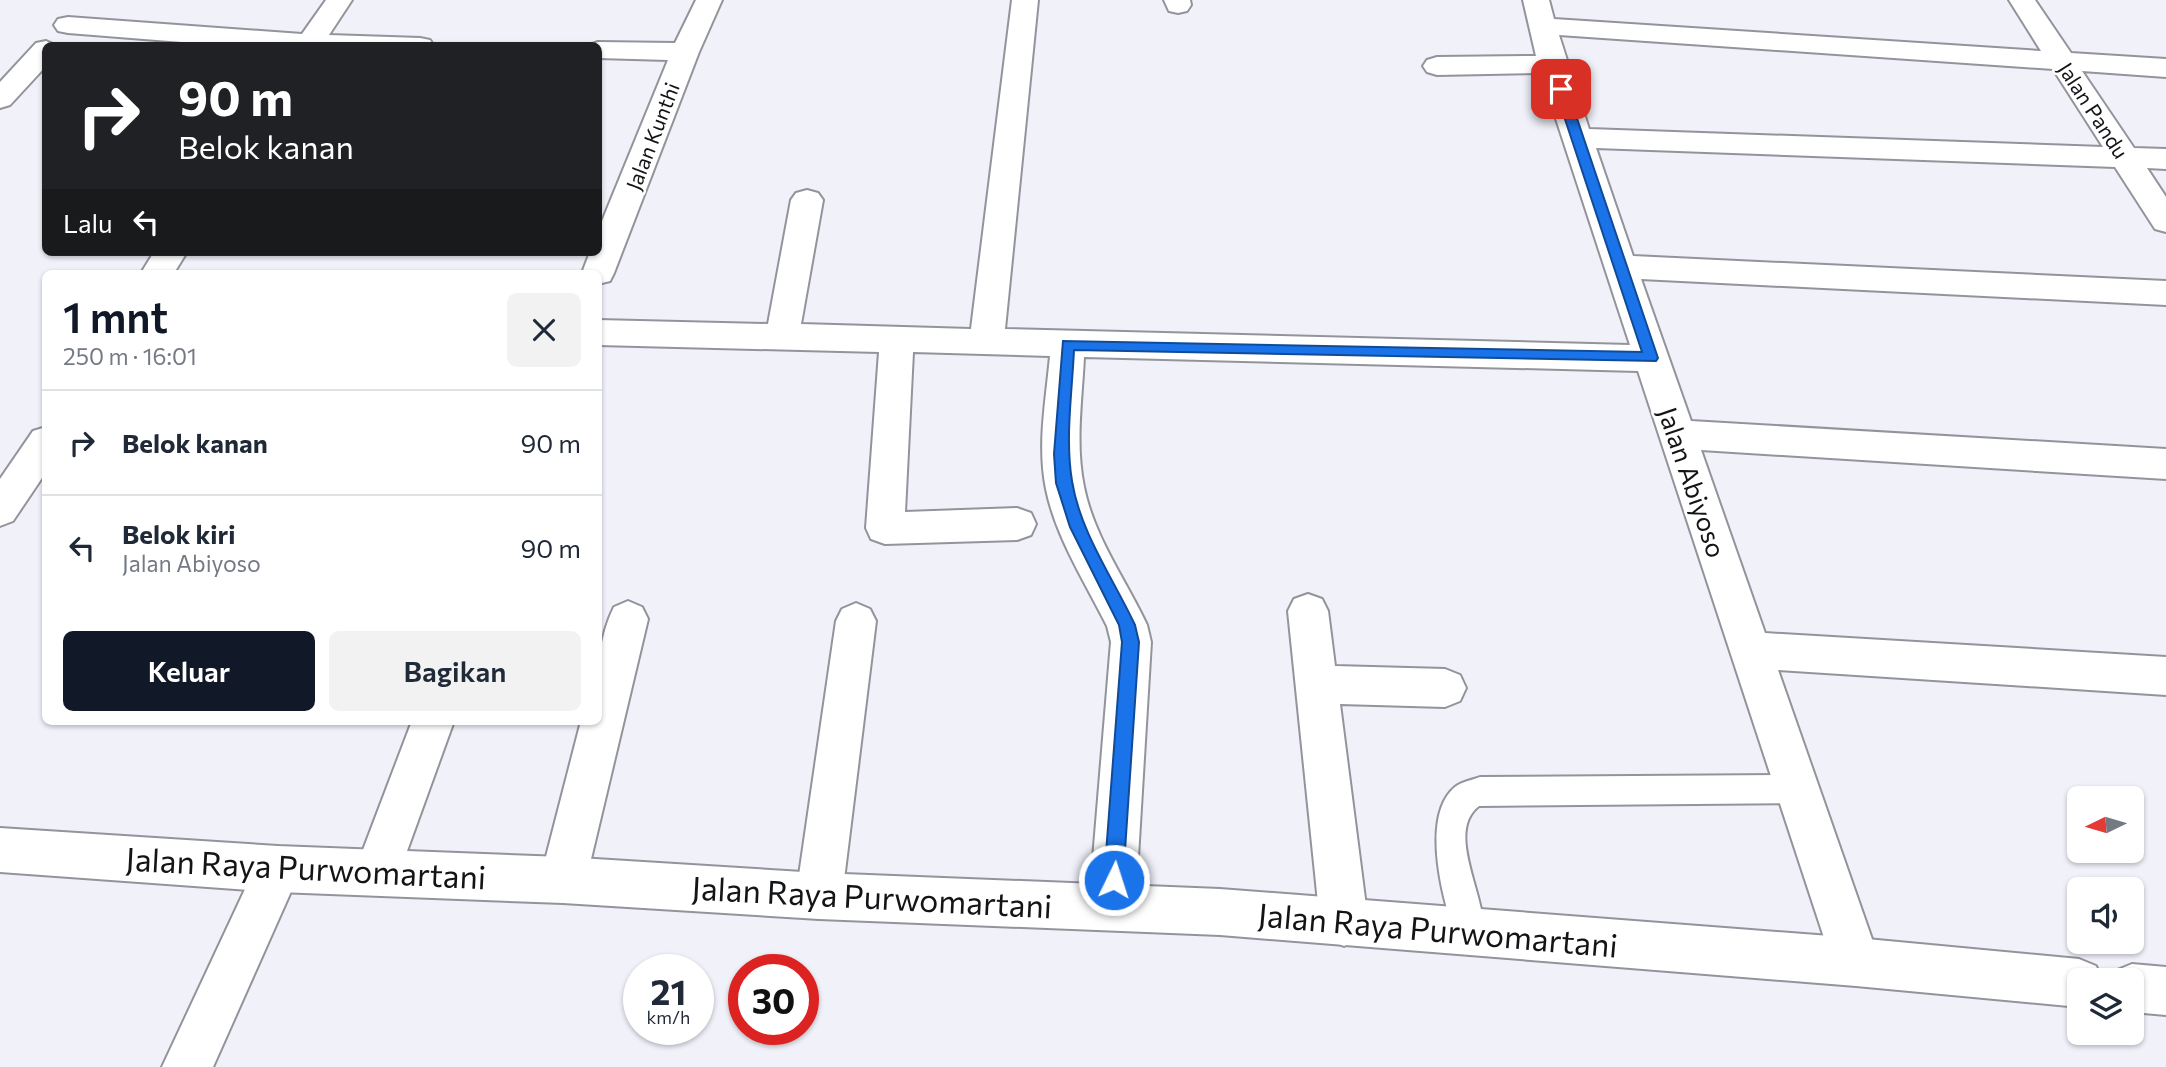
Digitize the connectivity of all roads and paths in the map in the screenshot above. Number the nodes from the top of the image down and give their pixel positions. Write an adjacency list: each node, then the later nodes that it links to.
1 (90, 0): 7 (street)
2 (339, 0): 9 (street)
3 (709, 0): 11 (street, Jalan Kunthi)
4 (1026, 0): 29 (street)
5 (2022, 0): 13 (street, Jalan Pandu)
6 (1539, 13): 13 (street); 14 (street, Jalan Abiyoso)
7 (54, 40): 8 (street)
8 (182, 42)
9 (310, 42)
10 (602, 50): 11 (street)
11 (685, 52): 24 (street, Jalan Kunthi)
12 (42, 53): 17 (street)
13 (2063, 62): 16 (street); 19 (street, Jalan Pandu)
14 (1552, 64): 15 (street); 18 (street, Jalan Abiyoso)
15 (1437, 66)
16 (2166, 68)
17 (0, 99)
18 (1578, 138): 19 (street); 23 (street, Jalan Abiyoso)
19 (2124, 157): 20 (street); 22 (street, Jalan Pandu)
20 (2166, 159)
21 (807, 200): 27 (street)
22 (2166, 221)
23 (1621, 267): 25 (street); 31 (street, Jalan Abiyoso)
24 (599, 270)
25 (2166, 293)
26 (602, 332): 27 (street)
27 (782, 337): 28 (street)
28 (897, 340): 29 (street); 36 (street)
29 (986, 342): 30 (street)
30 (1068, 345): 31 (street); 53 (street)
31 (1651, 358): 32 (street, Jalan Abiyoso)
32 (1677, 434): 34 (street); 40 (street, Jalan Abiyoso)
33 (42, 447): 35 (street)
34 (2166, 464)
35 (0, 510)
36 (1017, 524)
37 (1308, 611): 42 (street)
38 (628, 619): 44 (street)
39 (856, 621): 52 (street)
40 (1751, 650): 41 (street); 47 (street, Jalan Abiyoso)
41 (2166, 676)
42 (1316, 684): 43 (street); 54 (street)
43 (1445, 688)
44 (602, 723)
45 (432, 725): 50 (street)
46 (602, 725): 51 (street)
47 (1797, 789): 55 (lane); 56 (street, Jalan Abiyoso)
48 (0, 850): 49 (street, Jalan Raya Purwomartani)
49 (278, 869): 50 (street, Jalan Raya Purwomartani); 60 (street)
50 (378, 871): 51 (street, Jalan Raya Purwomartani)
51 (563, 880): 52 (street, Jalan Raya Purwomartani)
52 (819, 896): 53 (street, Jalan Raya Purwomartani)
53 (1112, 907): 54 (street, Jalan Raya Purwomartani)
54 (1344, 922): 55 (street, Jalan Raya Purwomartani)
55 (1470, 933): 56 (street, Jalan Raya Purwomartani)
56 (1856, 962): 57 (street, Jalan Raya Purwomartani)
57 (2067, 982)
58 (2144, 989): 59 (street)
59 (2166, 991)
60 (187, 1067)

